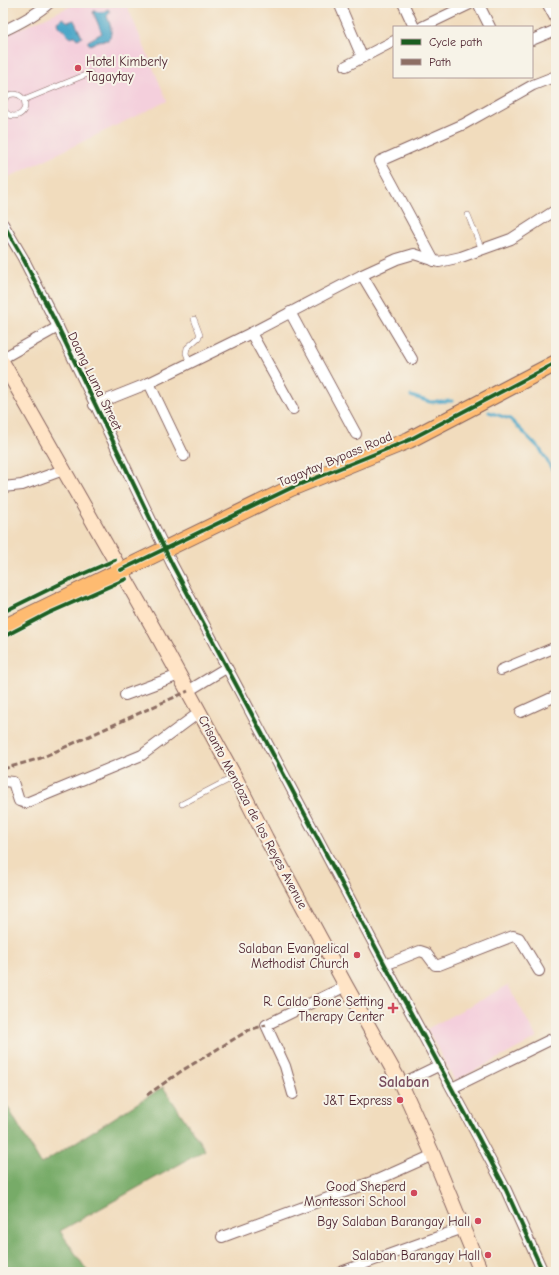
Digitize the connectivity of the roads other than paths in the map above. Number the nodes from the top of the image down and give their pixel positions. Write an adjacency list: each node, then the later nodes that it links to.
1 (49, 3): 12 (street)
2 (339, 3): 15 (street)
3 (403, 3): 8 (street)
4 (472, 3): 9 (street)
5 (478, 3): 10 (street)
6 (547, 3): 7 (street)
7 (556, 20)
8 (414, 26)
9 (424, 26)
10 (490, 26)
11 (556, 30): 13 (street)
12 (3, 31)
13 (533, 40)
14 (393, 42): 15 (street)
15 (362, 57): 16 (street)
16 (346, 66)
17 (90, 72): 19 (lane)
18 (556, 76): 25 (street)
19 (24, 100): 20 (lane); 20 (lane)
20 (3, 105)
21 (556, 210): 24 (street)
22 (468, 215): 24 (lane)
23 (3, 224): 29 (street, Daang Luma Street)
24 (482, 250): 25 (street)
25 (434, 261): 26 (street)
26 (362, 275): 27 (street); 32 (street)
27 (290, 312): 30 (street); 39 (street)
28 (194, 319): 35 (lane)
29 (58, 327): 31 (street); 37 (street, Daang Luma Street)
30 (252, 333): 35 (street); 38 (street)
31 (3, 358)
32 (412, 359)
33 (3, 363): 41 (main road, Crisanto Mendoza de los Reyes Avenue)
34 (556, 363): 43 (main road, Tagaytay Bypass Road)
35 (190, 364): 36 (street)
36 (150, 383): 37 (street); 40 (street)
37 (94, 405): 43 (street, Daang Luma Street)
38 (293, 410)
39 (356, 434)
40 (184, 456)
41 (63, 470): 42 (street); 44 (main road, Crisanto Mendoza de los Reyes Avenue)
42 (3, 487)
43 (164, 549): 44 (main road, Tagaytay Bypass Road); 47 (street, Daang Luma Street)
44 (120, 570): 45 (main road, Tagaytay Bypass Road); 49 (main road, Crisanto Mendoza de los Reyes Avenue)
45 (3, 628)
46 (556, 647): 48 (street)
47 (226, 668): 50 (street); 58 (street, Daang Luma Street)
48 (501, 670)
49 (179, 675): 50 (main road, Crisanto Mendoza de los Reyes Avenue); 51 (street)
50 (188, 691): 53 (main road, Crisanto Mendoza de los Reyes Avenue)
51 (125, 695)
52 (556, 696): 54 (street)
53 (200, 712): 55 (main road, Crisanto Mendoza de los Reyes Avenue); 56 (street)
54 (521, 712)
55 (235, 777): 57 (lane); 60 (main road, Crisanto Mendoza de los Reyes Avenue)
56 (3, 781)
57 (182, 804)
58 (385, 965): 59 (street); 62 (street, Daang Luma Street)
59 (539, 971)
60 (346, 986): 63 (main road, Crisanto Mendoza de los Reyes Avenue); 65 (street)
61 (556, 1037): 64 (street)
62 (440, 1066): 63 (street); 64 (street, Daang Luma Street)
63 (401, 1084): 66 (main road, Crisanto Mendoza de los Reyes Avenue)
64 (452, 1088): 71 (street, Daang Luma Street)
65 (293, 1094)
66 (433, 1156): 67 (main road, Crisanto Mendoza de los Reyes Avenue); 68 (street)
67 (463, 1228): 69 (street); 70 (main road, Crisanto Mendoza de los Reyes Avenue)
68 (222, 1237)
69 (341, 1272)
70 (481, 1272)
71 (543, 1272)

